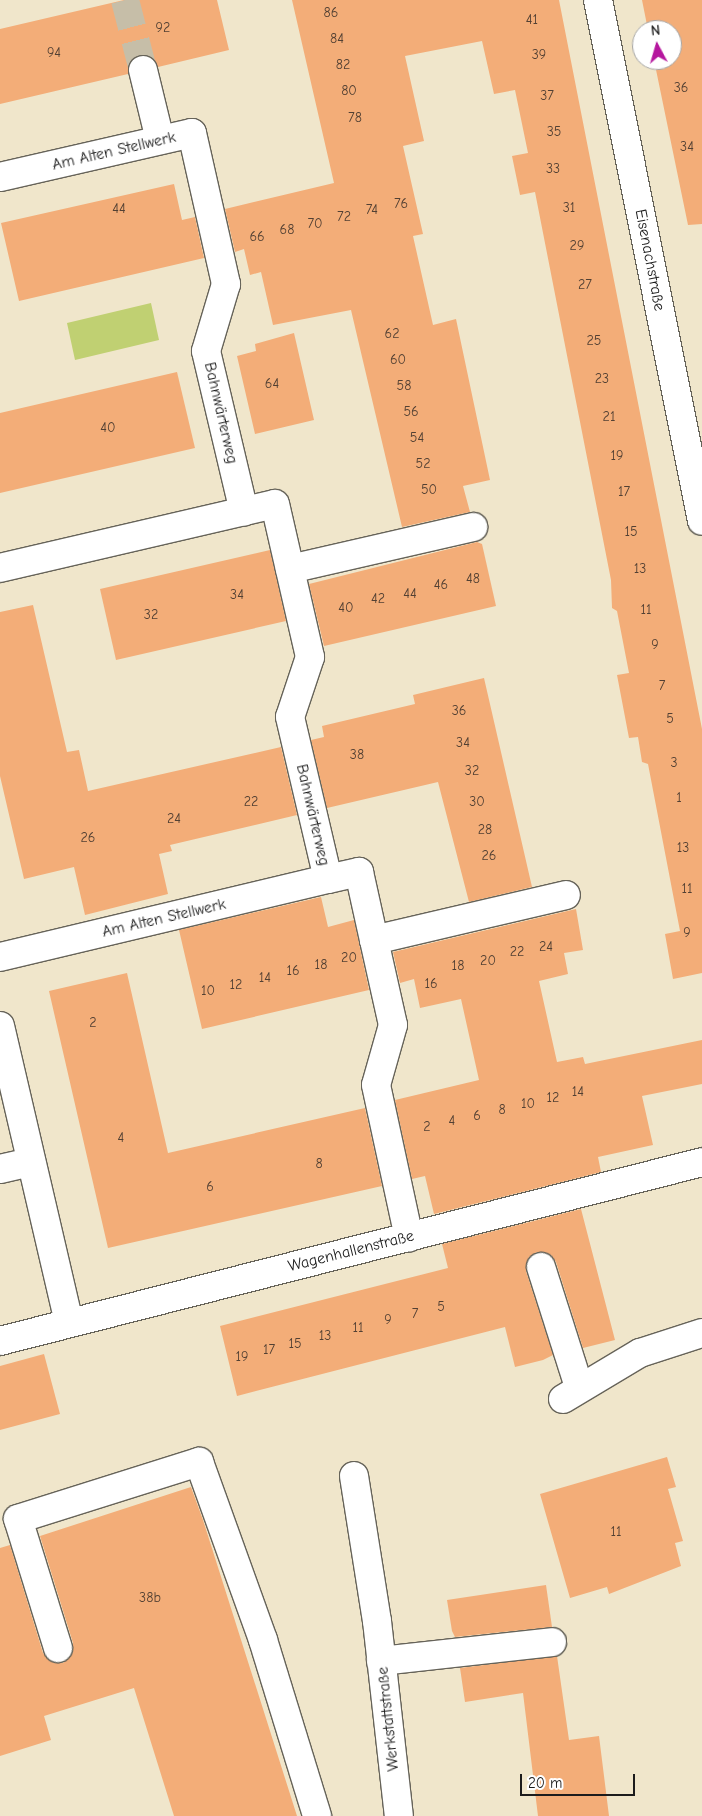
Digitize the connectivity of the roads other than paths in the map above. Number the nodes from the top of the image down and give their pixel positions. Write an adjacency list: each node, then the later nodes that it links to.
1 (598, 0): 7 (street, Eisenachstraße)
2 (143, 70): 3 (street)
3 (160, 140): 4 (street, Am Alten Stellwerk); 5 (street, Am Alten Stellwerk)
4 (0, 178)
5 (206, 198): 6 (street, Bahnwärterweg)
6 (244, 512): 9 (street, Bahnwärterweg); 10 (street, Bahnwärterweg)
7 (702, 521)
8 (473, 527): 10 (street)
9 (0, 568)
10 (290, 569): 11 (street, Bahnwärterweg)
11 (328, 880): 13 (street, Bahnwärterweg); 14 (street, Am Alten Stellwerk)
12 (566, 895): 13 (street)
13 (374, 940): 19 (street, Bahnwärterweg)
14 (0, 957)
15 (0, 1026): 16 (street)
16 (31, 1162): 18 (street); 21 (street)
17 (702, 1162): 19 (street, Wagenhallenstraße)
18 (0, 1169)
19 (409, 1237): 21 (street, Wagenhallenstraße)
20 (541, 1267): 22 (street)
21 (69, 1323): 23 (street, Wagenhallenstraße)
22 (702, 1333)
23 (0, 1341)
24 (354, 1476): 27 (street, Werkstattstraße)
25 (552, 1642): 27 (street)
26 (58, 1648): 28 (street)
27 (381, 1662): 29 (street, Werkstattstraße)
28 (317, 1816)
29 (399, 1816)

